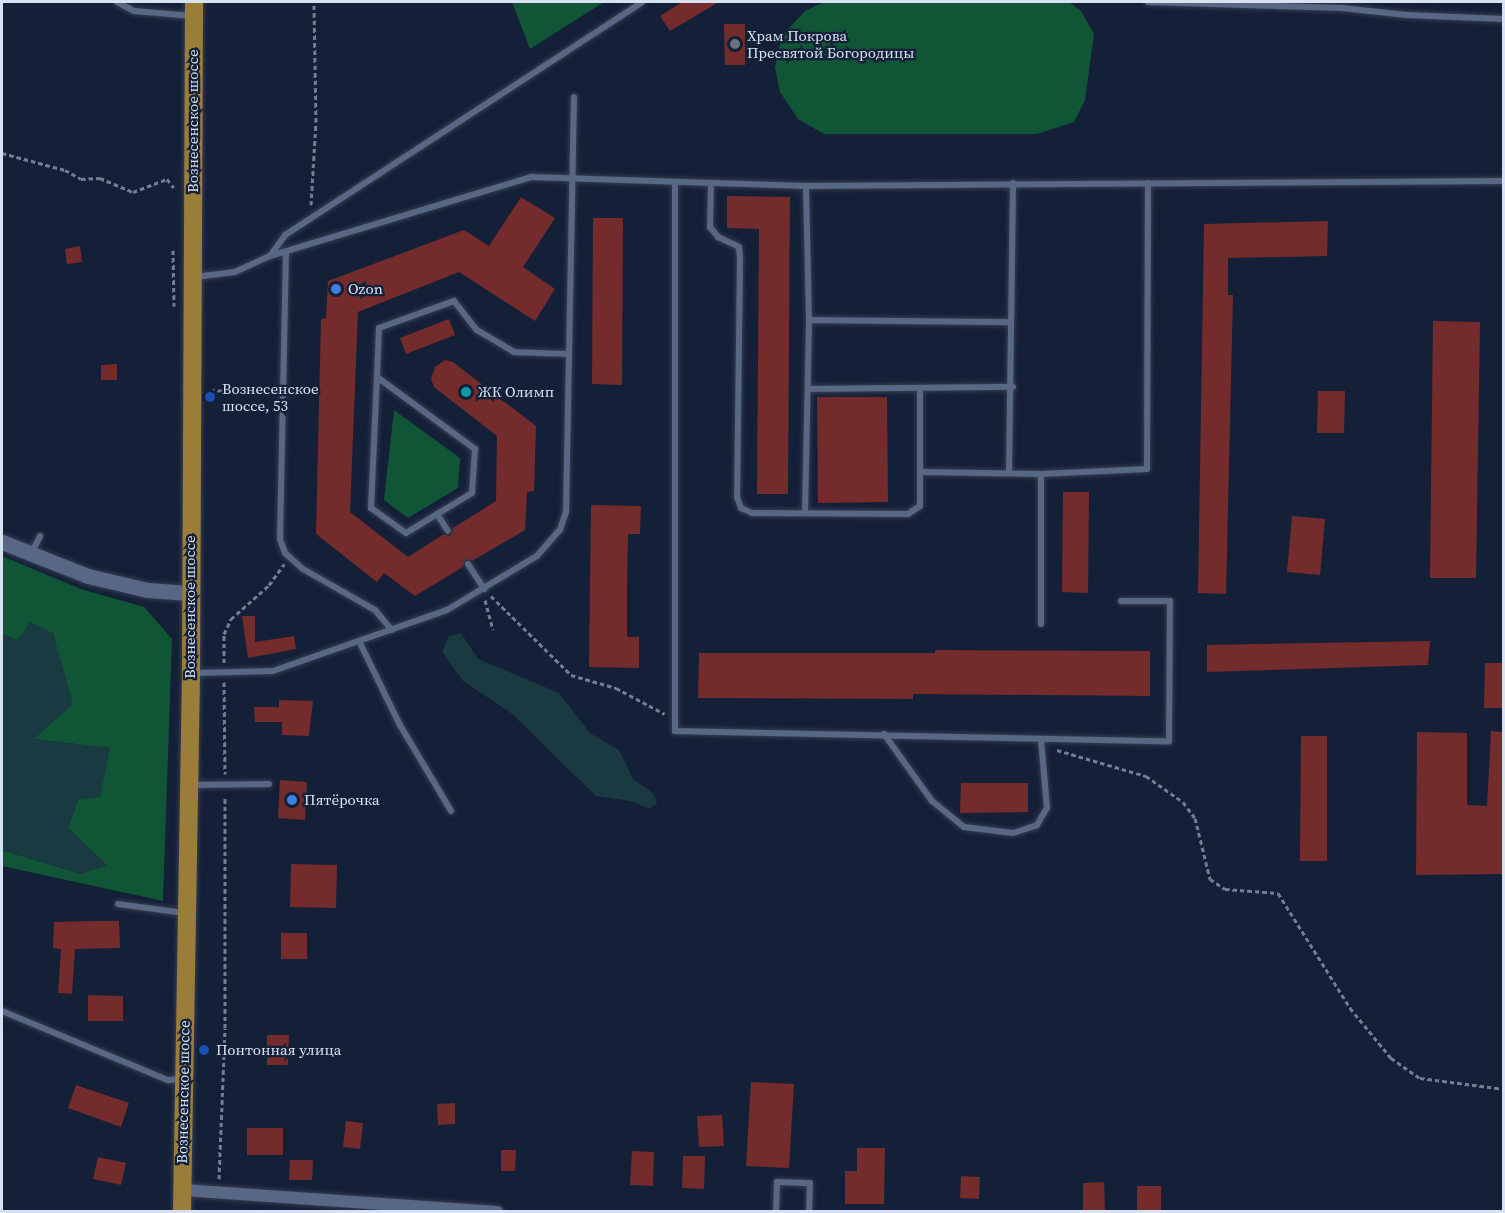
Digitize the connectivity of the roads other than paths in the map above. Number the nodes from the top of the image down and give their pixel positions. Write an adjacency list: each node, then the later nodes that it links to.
1 (117, 2): 6 (lane)
2 (642, 2): 17 (lane)
3 (1148, 2): 4 (lane)
4 (1216, 2): 5 (lane)
5 (1342, 5): 7 (lane)
6 (194, 9): 18 (main road, Вознесенское шоссе)
7 (1503, 19)
8 (574, 97): 9 (lane)
9 (572, 179): 11 (lane); 16 (lane); 21 (lane)
10 (1503, 181): 14 (lane)
11 (675, 183): 12 (lane); 43 (lane)
12 (711, 183): 15 (lane); 29 (lane)
13 (1013, 183): 14 (lane); 15 (lane); 20 (lane)
14 (1148, 183): 28 (lane)
15 (806, 186): 19 (lane)
16 (286, 252): 17 (lane); 40 (lane)
17 (270, 256): 18 (lane)
18 (192, 277): 37 (main road, Вознесенское шоссе)
19 (809, 320): 20 (lane); 24 (lane)
20 (1011, 322): 23 (lane)
21 (569, 354): 22 (lane); 36 (lane)
22 (377, 377): 30 (lane); 30 (lane)
23 (1012, 387): 25 (lane); 27 (lane)
24 (808, 388): 25 (lane); 29 (lane)
25 (920, 390): 26 (lane)
26 (923, 472): 27 (lane); 29 (lane)
27 (1009, 472): 28 (lane)
28 (1041, 474): 39 (lane)
29 (805, 513)
30 (437, 514): 31 (lane)
31 (448, 531)
32 (40, 536): 34 (lane)
33 (2, 542): 34 (street)
34 (31, 554): 37 (street)
35 (468, 564): 36 (lane)
36 (484, 590): 40 (lane)
37 (189, 593): 42 (main road, Вознесенское шоссе)
38 (1121, 601): 44 (lane)
39 (1041, 624)
40 (392, 630): 41 (lane)
41 (359, 641): 42 (lane); 47 (lane)
42 (191, 673): 46 (main road, Вознесенское шоссе)
43 (884, 734): 44 (lane); 44 (lane)
44 (1041, 739)
45 (268, 784): 46 (lane)
46 (189, 785): 49 (main road, Вознесенское шоссе)
47 (451, 811)
48 (117, 904): 49 (lane)
49 (186, 913): 51 (main road, Вознесенское шоссе)
50 (2, 1011): 51 (lane)
51 (183, 1079): 52 (main road, Вознесенское шоссе)
52 (182, 1190): 53 (street); 54 (main road, Вознесенское шоссе)
53 (450, 1210): 55 (street)
54 (182, 1212)
55 (497, 1212)
56 (776, 1212): 57 (lane)
57 (809, 1212)

